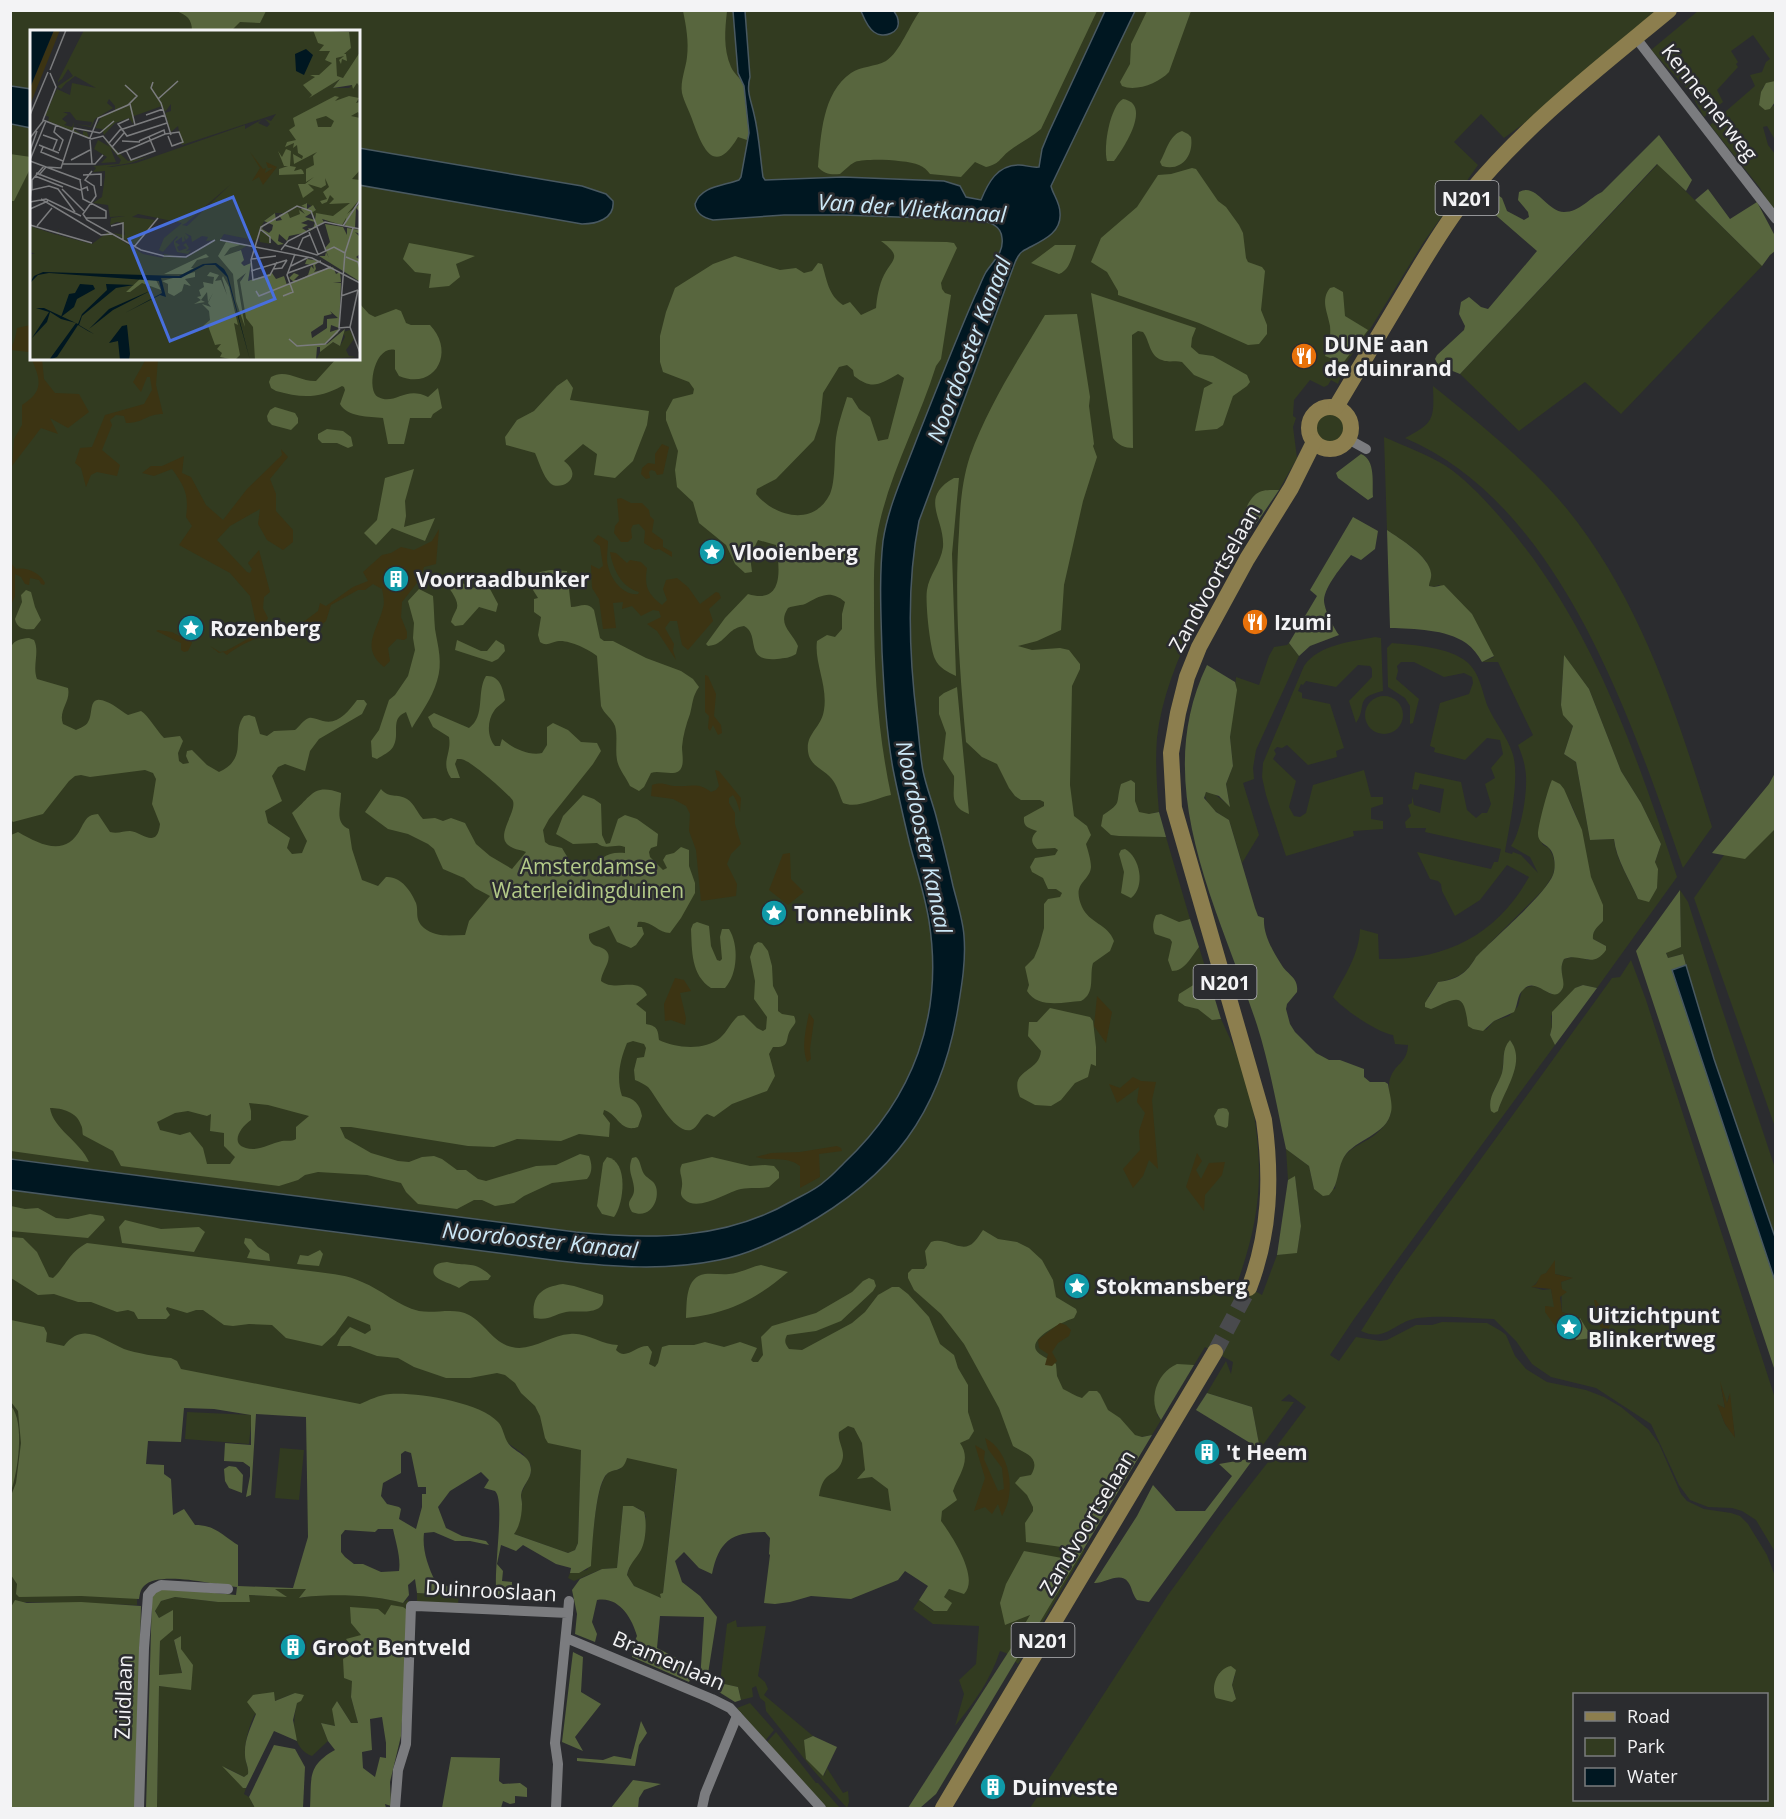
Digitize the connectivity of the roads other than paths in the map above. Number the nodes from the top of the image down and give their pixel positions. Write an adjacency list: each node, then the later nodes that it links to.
1 (1669, 10): 3 (main road, N201)
2 (1682, 10): 3 (main road, N201)
3 (1638, 41): 4 (street, Kennemerweg); 5 (main road, N201)
4 (1776, 219)
5 (1341, 410): 6 (main road); 7 (main road, N201)
6 (1348, 439): 7 (main road); 8 (street)
7 (1319, 445): 9 (main road, Zandvoortselaan / N201)
8 (1366, 449)
9 (1249, 1288)
10 (1215, 1352): 21 (main road, Zandvoortselaan / N201)
11 (228, 1589): 16 (street, Zuidlaan)
12 (569, 1601): 13 (street, Duinrooslaan)
13 (568, 1613): 14 (street, Duinrooslaan); 17 (street, Duinrooslaan)
14 (566, 1638): 15 (street, Bramenlaan); 18 (street, Duinrooslaan)
15 (737, 1716): 19 (street); 20 (street, Bramenlaan)
16 (139, 1809)
17 (395, 1809)
18 (556, 1809)
19 (702, 1809)
20 (821, 1809)
21 (943, 1809)

